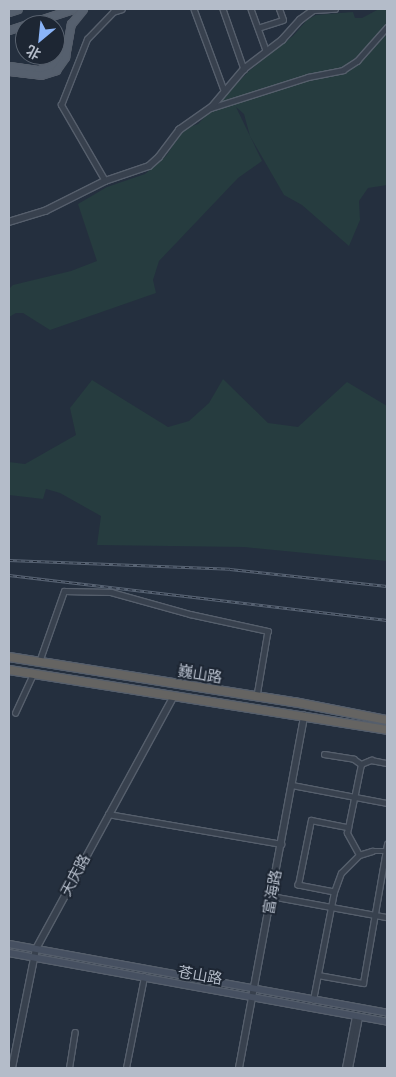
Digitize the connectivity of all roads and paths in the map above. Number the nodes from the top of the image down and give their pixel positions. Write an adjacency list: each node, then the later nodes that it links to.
1 (18, 9): 11 (main road)
2 (73, 9): 14 (main road)
3 (84, 9): 19 (main road)
4 (122, 9): 22 (street)
5 (194, 9): 20 (street)
6 (223, 9): 18 (street)
7 (251, 9): 13 (street)
8 (279, 9): 13 (street)
9 (335, 9): 10 (street)
10 (314, 10): 15 (street)
11 (9, 12)
12 (387, 26): 21 (street)
13 (258, 28): 15 (street)
14 (9, 30)
15 (266, 50): 18 (street)
16 (52, 65): 17 (main road)
17 (9, 66)
18 (244, 69): 20 (street)
19 (9, 72)
20 (224, 90): 21 (street)
21 (211, 108): 22 (street)
22 (105, 181): 23 (street)
23 (9, 222)
24 (9, 658): 25 (highway, 巍山路)
25 (39, 662): 27 (highway); 29 (highway, 巍山路); 29 (street)
26 (9, 670): 27 (highway, 巍山路)
27 (33, 674): 28 (highway, 巍山路); 30 (street)
28 (174, 696): 31 (highway, 巍山路); 42 (street, 天庆路)
29 (257, 696): 32 (highway, 巍山路)
30 (15, 713)
31 (304, 716): 35 (highway, 巍山路); 39 (street, 富海路)
32 (365, 716): 33 (main road); 34 (highway, 巍山路)
33 (387, 716)
34 (387, 720)
35 (387, 730)
36 (324, 754): 38 (street)
37 (387, 763): 38 (street)
38 (361, 764): 40 (street)
39 (292, 785): 40 (street); 44 (street, 富海路)
40 (354, 797): 41 (street); 43 (street)
41 (387, 804)
42 (108, 814): 44 (street); 54 (street, 天庆路)
43 (348, 827): 47 (street); 48 (street)
44 (281, 844): 49 (street, 富海路)
45 (387, 844): 46 (street)
46 (387, 851): 47 (street); 51 (street)
47 (359, 855): 48 (street)
48 (334, 892): 50 (street)
49 (271, 896): 50 (street); 59 (street, 富海路)
50 (332, 907): 51 (street); 57 (street)
51 (375, 915): 52 (street); 57 (street)
52 (387, 918)
53 (9, 944): 54 (main road, 苍山路)
54 (36, 949): 56 (street, 天庆路); 59 (main road, 苍山路)
55 (9, 953): 56 (main road, 苍山路)
56 (34, 957): 58 (main road, 苍山路); 66 (street, 天庆路)
57 (318, 974): 61 (street)
58 (144, 977): 60 (main road, 苍山路); 68 (street)
59 (254, 989): 60 (street, 富海路); 61 (main road, 苍山路)
60 (252, 997): 63 (main road, 苍山路); 69 (street, 富海路)
61 (313, 1000): 62 (main road, 苍山路)
62 (387, 1013)
63 (357, 1016): 64 (main road, 苍山路); 70 (street); 71 (street)
64 (387, 1022)
65 (75, 1032): 67 (street)
66 (12, 1068)
67 (69, 1068)
68 (126, 1068)
69 (239, 1068)
70 (345, 1068)
71 (349, 1068)

